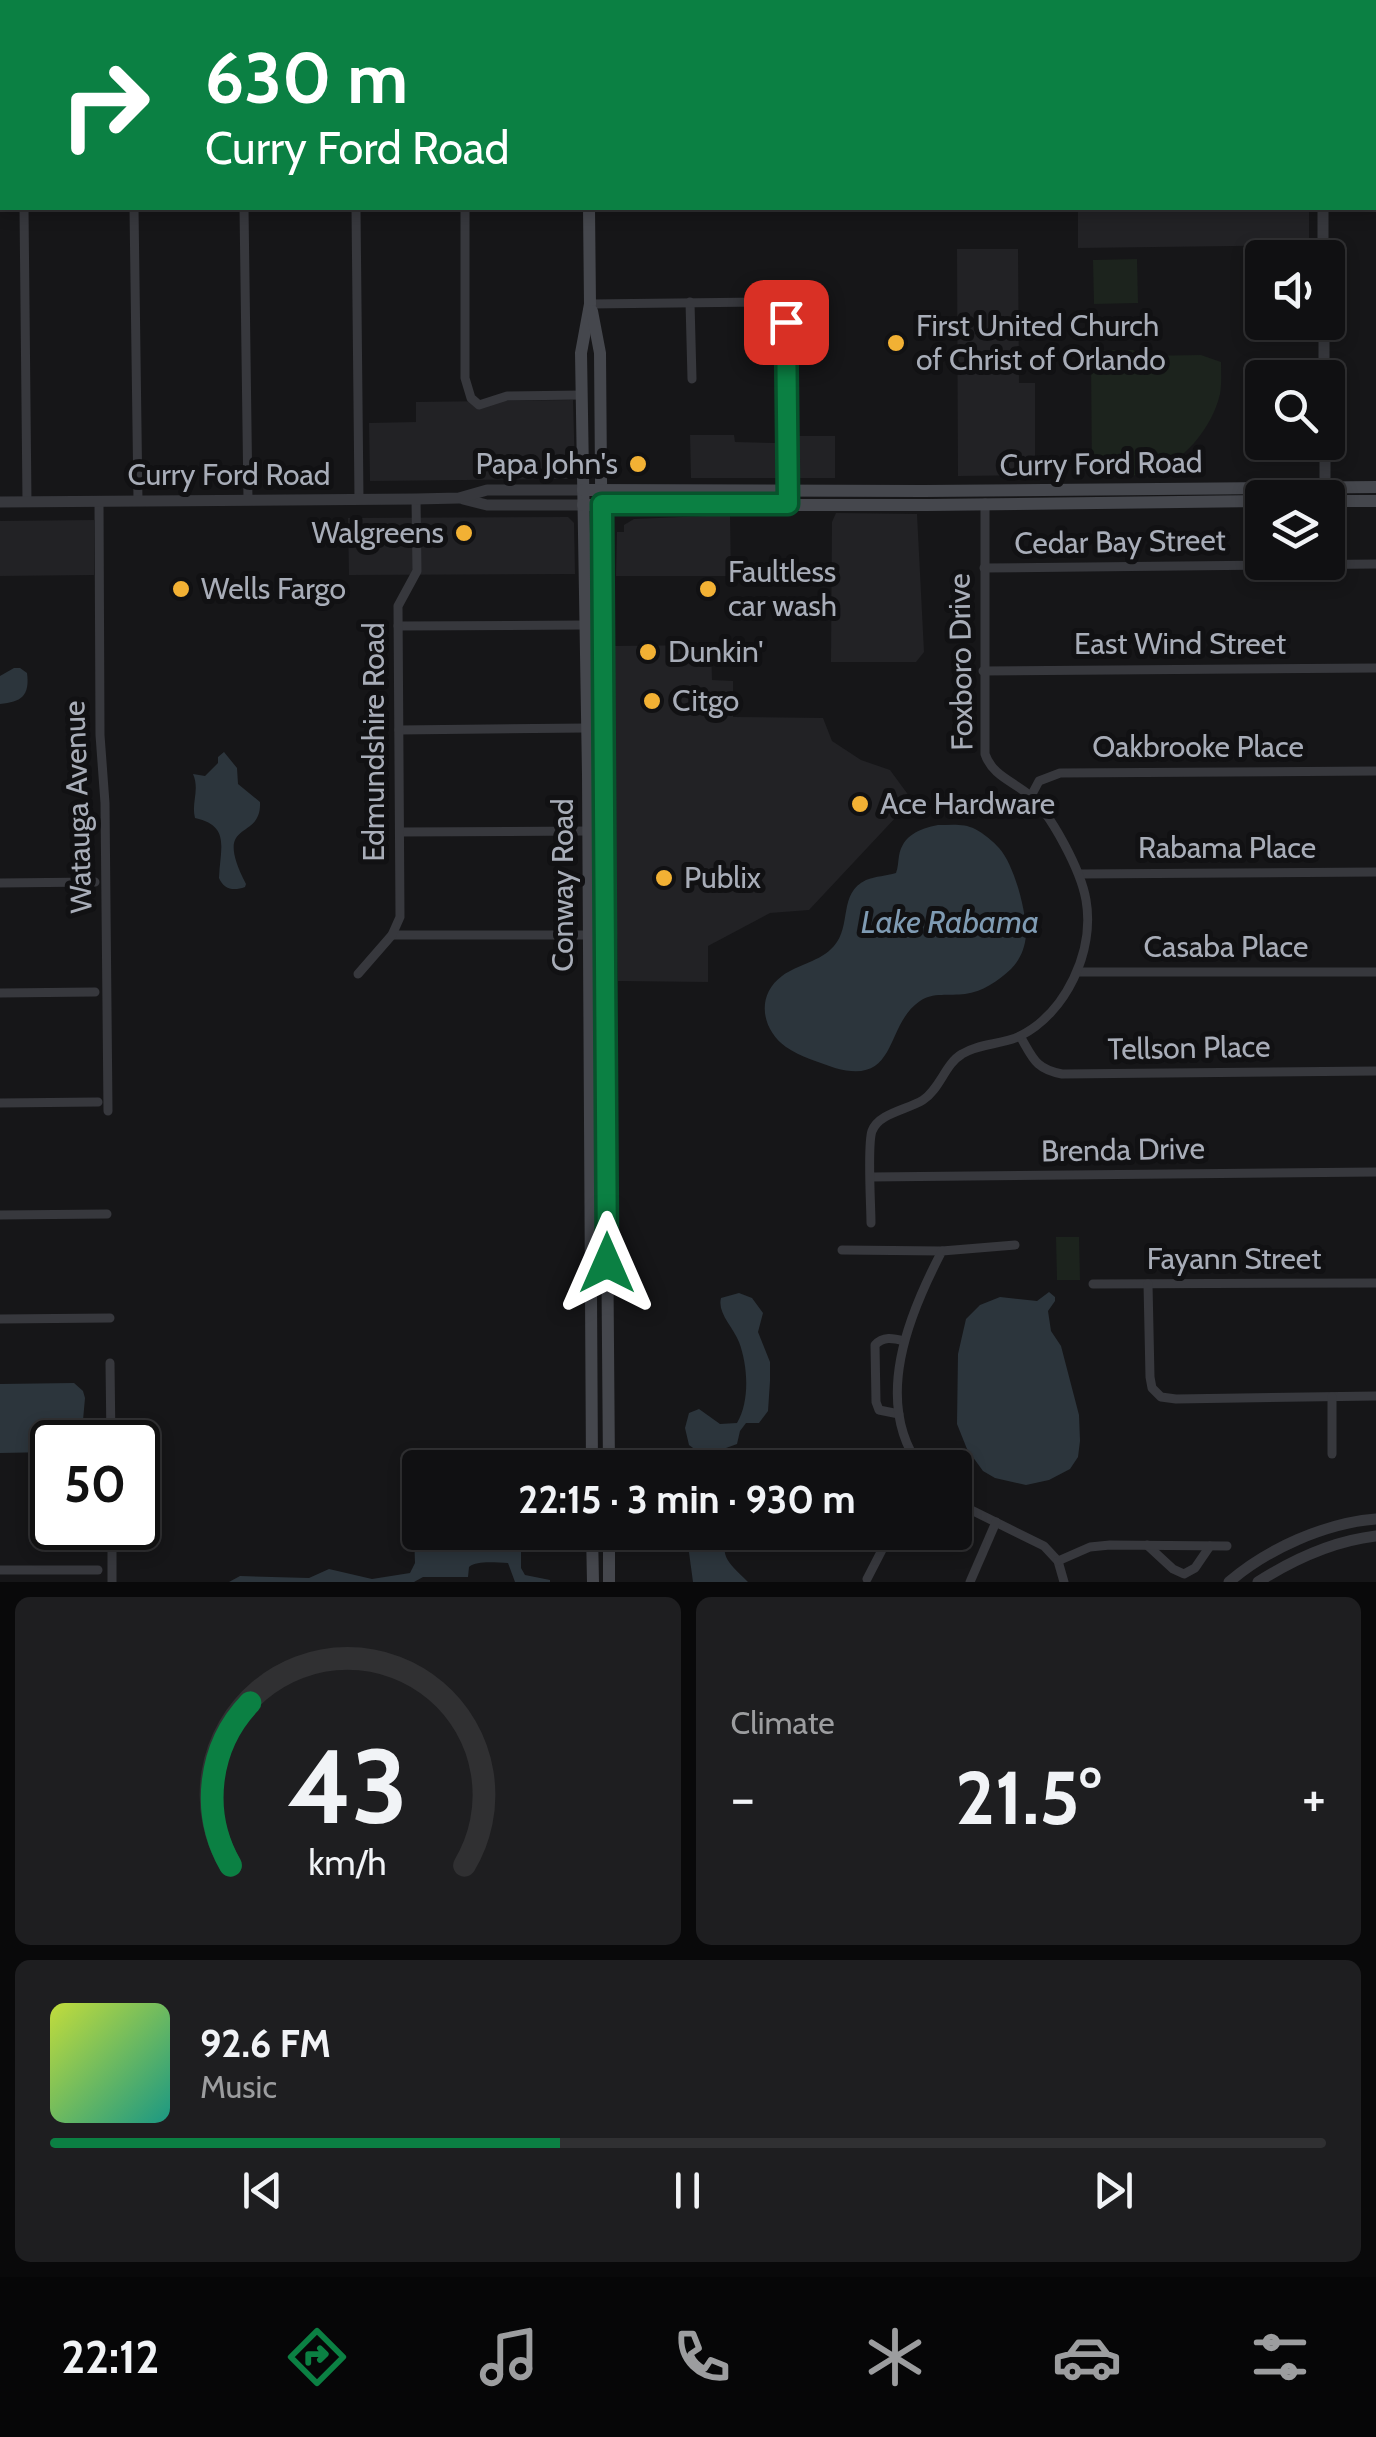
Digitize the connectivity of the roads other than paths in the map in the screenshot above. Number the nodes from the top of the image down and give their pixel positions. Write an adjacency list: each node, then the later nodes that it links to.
1 (24, 210): 29 (street)
2 (134, 210): 25 (street)
3 (244, 210): 22 (street)
4 (356, 210): 23 (street)
5 (465, 210): 12 (street)
6 (589, 210): 10 (main road, Conway Road)
7 (1323, 210): 8 (street)
8 (1323, 240)
9 (690, 302): 10 (street); 11 (street); 18 (street)
10 (590, 304): 12 (main road, Conway Road); 14 (main road, Conway Road)
11 (692, 378)
12 (582, 395): 17 (main road, Conway Road)
13 (1376, 487): 15 (main road, Curry Ford Road)
14 (602, 489): 17 (main road, Curry Ford Road); 18 (main road, Curry Ford Road); 30 (main road, Conway Road)
15 (1345, 492)
16 (1245, 495): 19 (main road, Curry Ford Road)
17 (583, 497): 21 (street, Curry Ford Road); 30 (main road, Curry Ford Road); 33 (main road, Conway Road)
18 (788, 497): 19 (main road, Curry Ford Road); 30 (main road, Curry Ford Road)
19 (985, 497): 26 (main road, Curry Ford Road); 32 (street, Foxboro Drive)
20 (1345, 497): 27 (main road, Curry Ford Road)
21 (416, 499): 23 (street, Curry Ford Road); 34 (street, Edmundshire Road)
22 (248, 500): 23 (street, Curry Ford Road); 25 (street, Curry Ford Road)
23 (359, 500)
24 (99, 501): 25 (street, Curry Ford Road); 29 (street, Curry Ford Road); 63 (street, Watauga Avenue)
25 (138, 501)
26 (1245, 501)
27 (1376, 501)
28 (0, 502): 29 (street, Curry Ford Road)
29 (27, 502)
30 (602, 504): 42 (main road, Conway Road)
31 (1376, 564): 32 (street, Cedar Bay Street)
32 (984, 568): 36 (street, Foxboro Drive)
33 (584, 625): 34 (street); 37 (main road, Conway Road)
34 (398, 626): 38 (street, Edmundshire Road)
35 (1376, 668): 36 (street, East Wind Street)
36 (984, 670): 41 (street, Foxboro Drive)
37 (586, 728): 38 (street); 40 (main road, Conway Road)
38 (399, 730): 43 (street, Edmundshire Road)
39 (1376, 771): 41 (street, Oakbrooke Place)
40 (588, 775): 42 (main road); 44 (main road, Conway Road)
41 (1031, 796): 47 (street, Foxboro Drive)
42 (603, 829): 45 (main road, Conway Road)
43 (400, 832): 44 (street); 50 (street, Edmundshire Road)
44 (587, 832): 45 (main road); 51 (main road, Conway Road)
45 (604, 866): 59 (main road, Conway Road)
46 (1376, 872): 47 (street, Rabama Place)
47 (1079, 874): 52 (street, Foxboro Drive)
48 (96, 882): 49 (street)
49 (0, 883)
50 (392, 935): 51 (street); 54 (street)
51 (588, 935): 57 (main road, Conway Road)
52 (1077, 972): 53 (street, Casaba Place); 58 (street, Foxboro Drive)
53 (1376, 972)
54 (358, 974)
55 (95, 992): 56 (street)
56 (0, 993)
57 (588, 998): 59 (main road); 66 (main road, Conway Road)
58 (1020, 1036): 60 (street, Tellson Place); 67 (street, Foxboro Drive)
59 (605, 1050): 64 (main road, Conway Road)
60 (1376, 1071)
61 (98, 1102): 62 (street)
62 (0, 1103)
63 (108, 1111)
64 (606, 1171): 66 (street); 86 (main road, Conway Road)
65 (1376, 1172): 67 (street, Brenda Drive)
66 (590, 1173): 85 (main road, Conway Road)
67 (871, 1178): 70 (street, Foxboro Drive)
68 (107, 1214): 69 (street)
69 (0, 1215)
70 (871, 1223)
71 (1015, 1244): 73 (street)
72 (842, 1250): 73 (street)
73 (942, 1251): 79 (street)
74 (1376, 1283): 76 (street, Fayann Street)
75 (1093, 1284): 76 (street, Fayann Street)
76 (1148, 1284): 82 (street)
77 (110, 1318): 78 (street)
78 (0, 1319)
79 (904, 1340): 83 (street); 83 (street)
80 (110, 1363): 84 (street)
81 (1376, 1396): 82 (street)
82 (1332, 1397): 88 (street)
83 (899, 1414): 87 (street)
84 (111, 1420)
85 (594, 1450)
86 (608, 1450)
87 (912, 1450)
88 (1332, 1454)
89 (972, 1510): 91 (street)
90 (1376, 1519): 111 (street)
91 (996, 1522): 100 (street); 105 (street)
92 (1376, 1536): 112 (street)
93 (1147, 1545): 94 (street); 94 (street); 100 (street)
94 (1210, 1546): 95 (street)
95 (1227, 1546)
96 (112, 1550): 107 (street)
97 (592, 1550): 108 (main road)
98 (609, 1550): 109 (main road)
99 (881, 1550): 104 (street)
100 (1058, 1561): 110 (street)
101 (0, 1570): 102 (street)
102 (50, 1570): 103 (street); 106 (street)
103 (98, 1570)
104 (867, 1579)
105 (974, 1580)
106 (50, 1582)
107 (112, 1582)
108 (593, 1582)
109 (609, 1582)
110 (1064, 1582)
111 (1229, 1582)
112 (1258, 1582)

